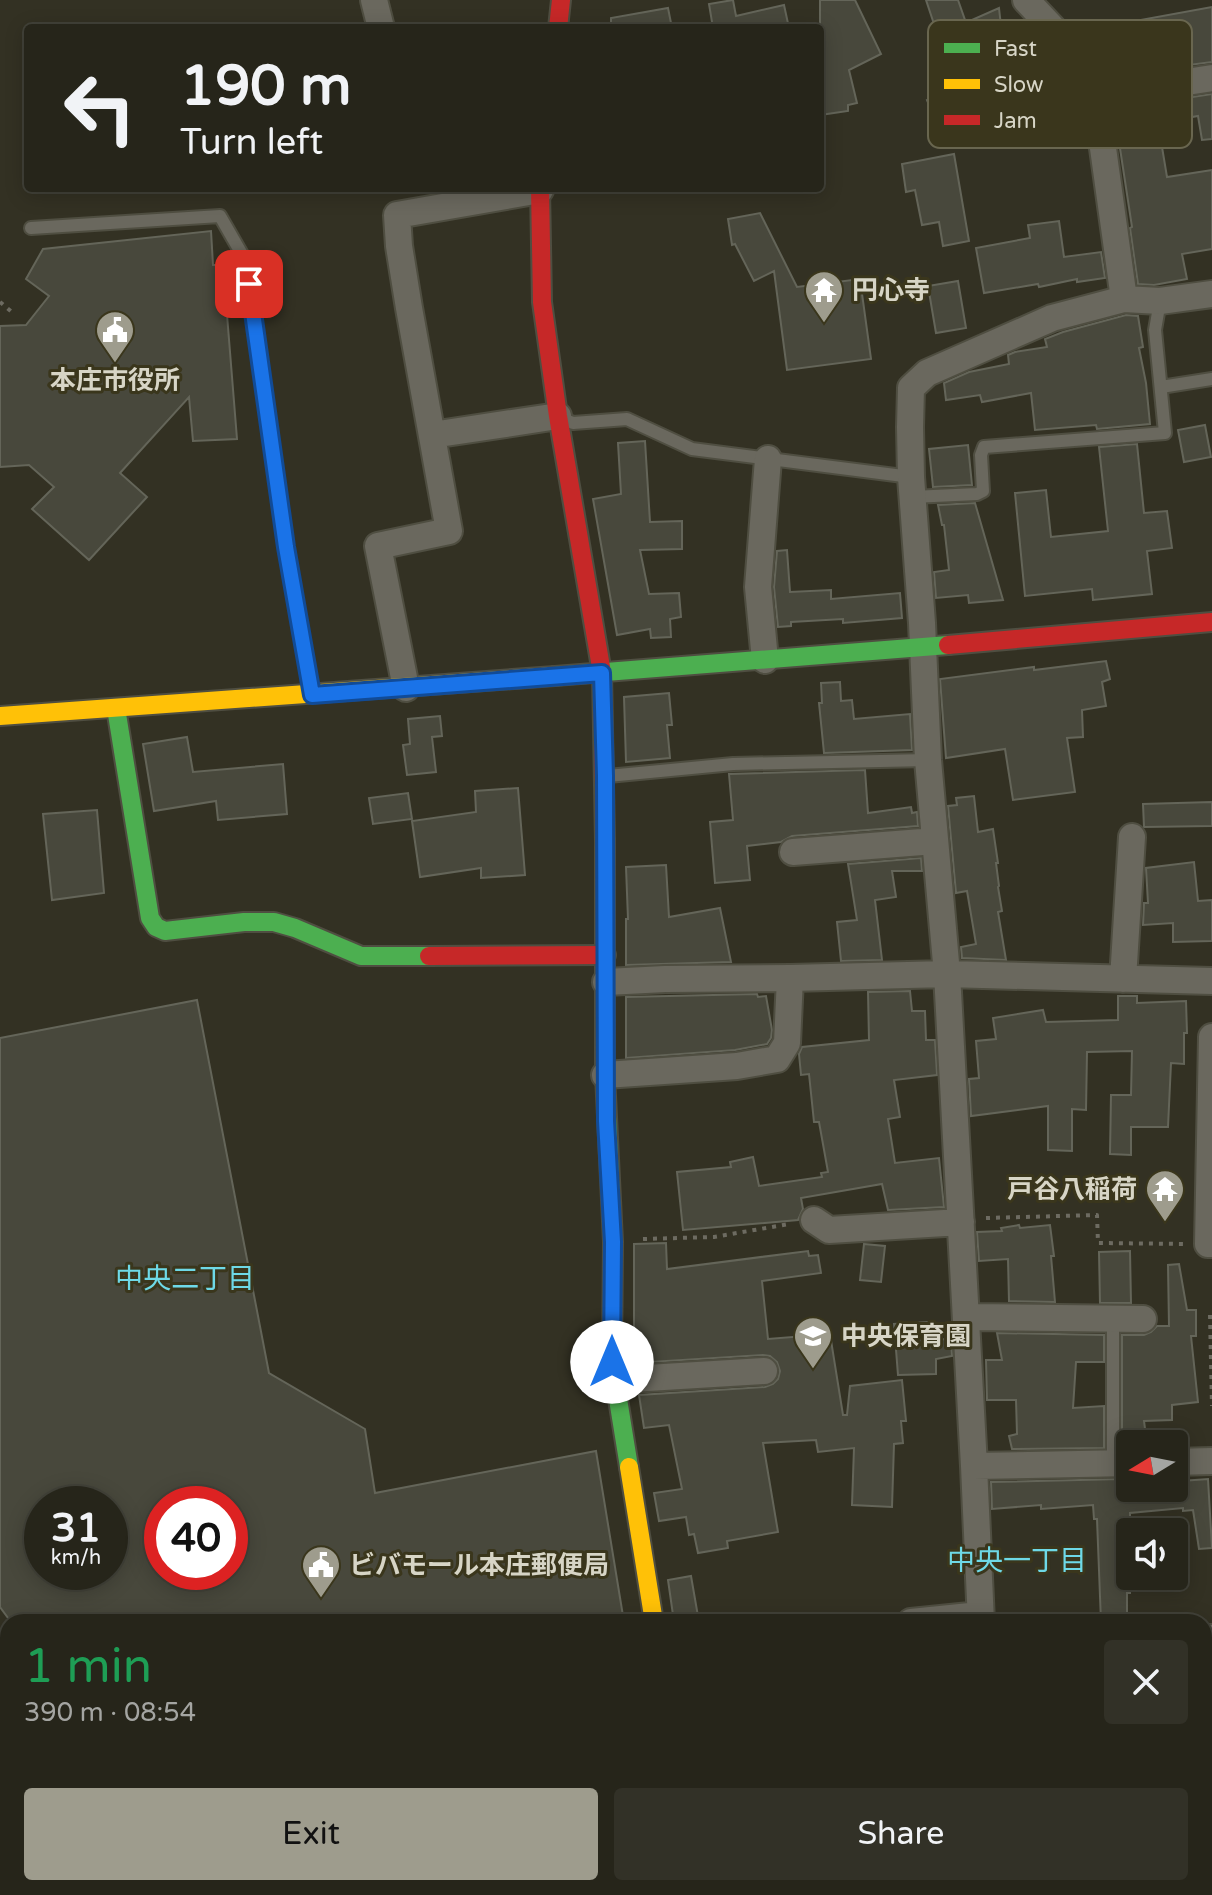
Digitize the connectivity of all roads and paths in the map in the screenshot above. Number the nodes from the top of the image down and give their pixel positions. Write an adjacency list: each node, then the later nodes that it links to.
1 (374, 0): 5 (street)
2 (561, 0): 6 (street)
3 (1026, 0): 4 (street)
4 (1045, 20)
5 (380, 24)
6 (558, 24)
7 (1212, 78): 8 (street)
8 (1192, 81)
9 (1103, 148): 14 (street)
10 (524, 192): 21 (street)
11 (540, 192): 20 (street)
12 (31, 228): 29 (lane)
13 (1212, 294): 15 (street)
14 (1124, 299): 15 (street); 23 (street)
15 (1160, 301): 19 (lane)
16 (0, 302): 17 (path)
17 (13, 313)
18 (1212, 379): 19 (lane)
19 (1161, 387): 23 (lane)
20 (558, 416): 21 (street); 22 (lane); 27 (street)
21 (432, 435): 28 (street)
22 (768, 459): 23 (lane); 26 (street)
23 (911, 487): 25 (street)
24 (1212, 622): 25 (street)
25 (923, 647): 26 (street); 32 (street)
26 (765, 660): 27 (street)
27 (602, 673): 28 (street); 33 (street)
28 (406, 688): 29 (street)
29 (312, 695): 30 (street)
30 (116, 708): 31 (street); 37 (street)
31 (0, 716)
32 (928, 760): 33 (lane); 35 (street)
33 (605, 776): 37 (street)
34 (1132, 837): 40 (street)
35 (935, 841): 36 (street); 38 (street)
36 (793, 852)
37 (606, 955): 42 (street)
38 (947, 974): 39 (street); 40 (street); 47 (street)
39 (790, 978): 42 (street); 44 (street)
40 (1123, 979): 41 (street)
41 (1212, 981)
42 (606, 982): 44 (street)
43 (1212, 1037): 45 (street)
44 (605, 1075): 48 (street)
45 (1212, 1094): 49 (street)
46 (814, 1220): 47 (street); 48 (path)
47 (961, 1222): 49 (path); 51 (street)
48 (613, 1242): 55 (street)
49 (1210, 1244)
50 (1210, 1315): 56 (path)
51 (966, 1317): 52 (street); 61 (street)
52 (1113, 1319): 53 (street); 57 (lane)
53 (1143, 1319)
54 (764, 1371): 55 (street)
55 (614, 1380): 62 (street)
56 (1212, 1406)
57 (1120, 1430)
58 (1212, 1461): 59 (street)
59 (1188, 1462)
60 (1116, 1463): 61 (street)
61 (974, 1466): 63 (street)
62 (653, 1614)
63 (981, 1614)

